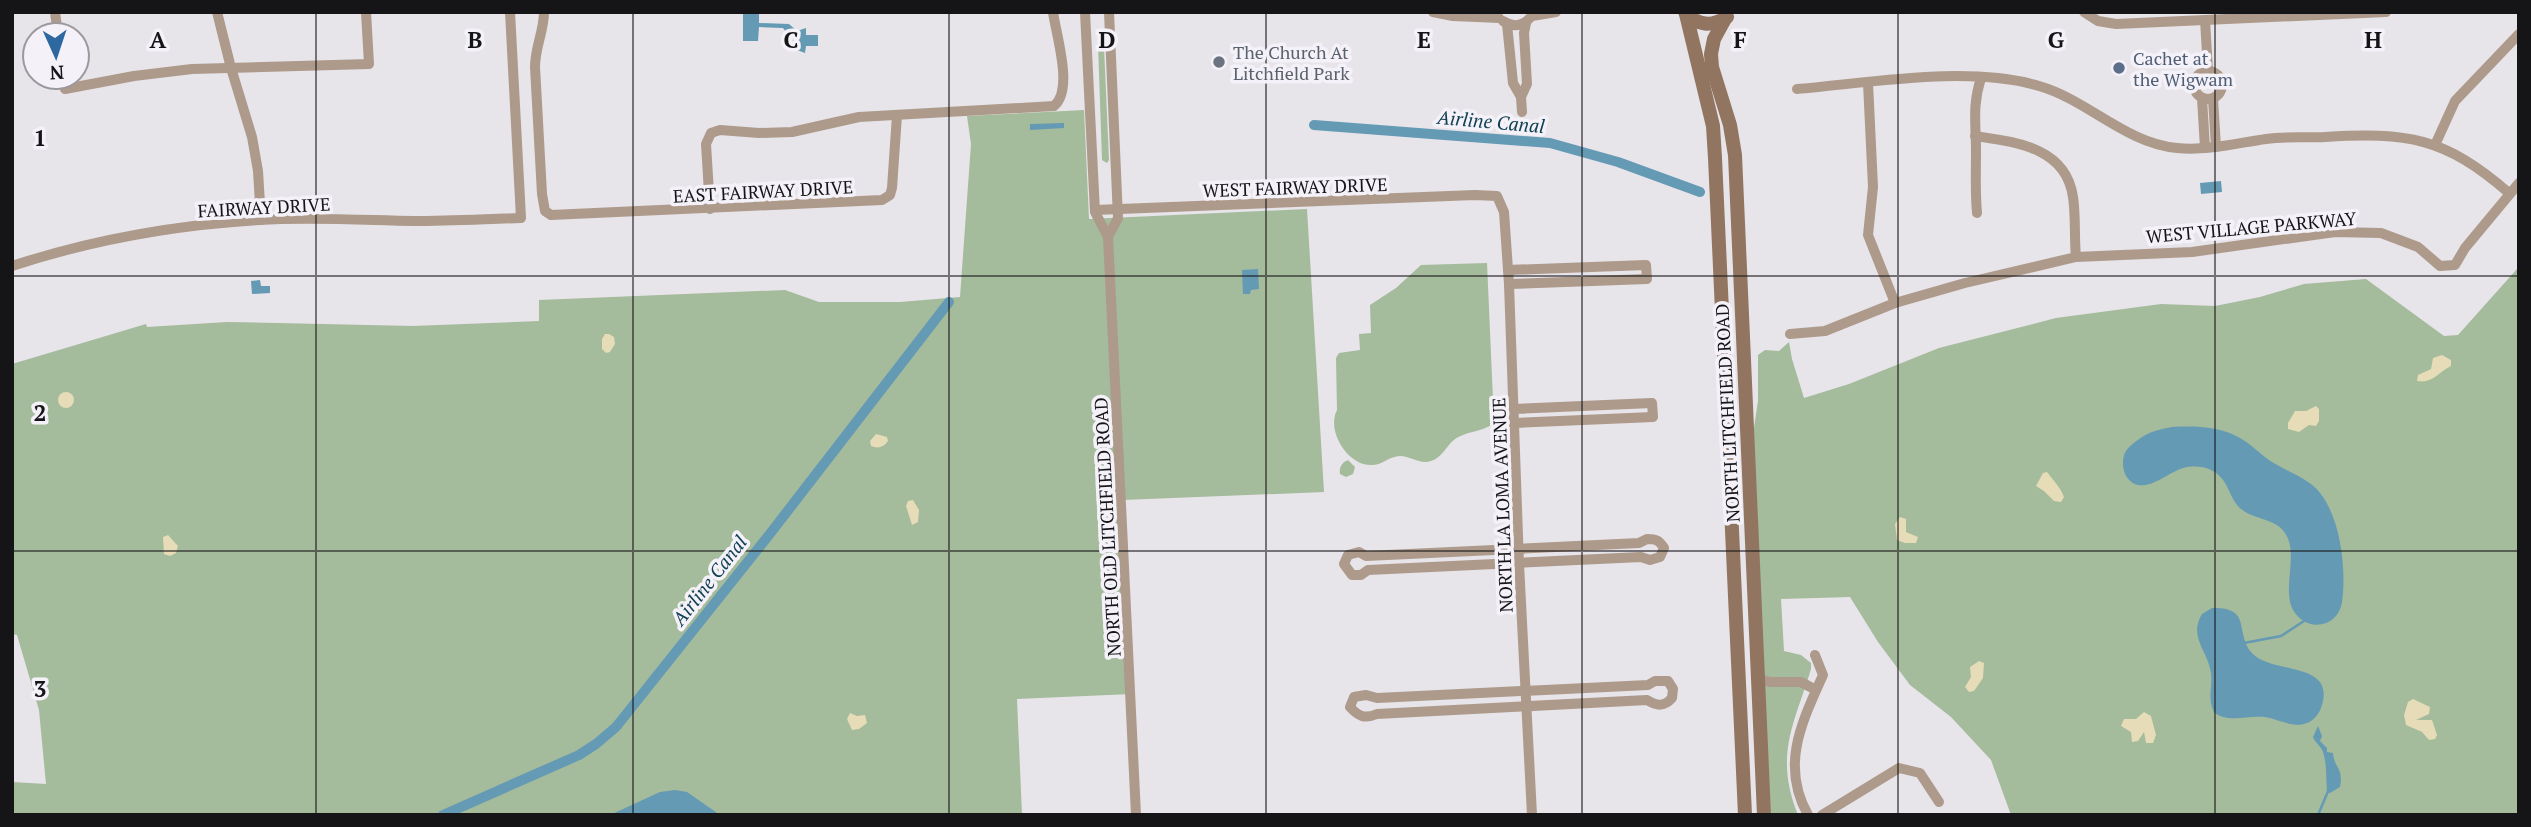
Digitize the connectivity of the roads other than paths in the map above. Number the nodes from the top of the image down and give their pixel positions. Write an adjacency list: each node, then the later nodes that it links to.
1 (217, 12): 18 (street)
2 (366, 12): 18 (street)
3 (510, 12): 38 (street, FAIRWAY DRIVE)
4 (544, 12): 34 (street, EAST FAIRWAY DRIVE)
5 (1053, 12): 27 (street)
6 (1085, 12): 35 (street, NORTH OLD LITCHFIELD ROAD)
7 (1109, 12): 36 (street, NORTH OLD LITCHFIELD ROAD)
8 (1433, 12): 15 (street)
9 (1556, 12): 14 (street)
10 (2084, 12): 16 (street)
11 (2386, 12): 16 (street)
12 (1686, 13): 13 (main road); 70 (main road, NORTH LITCHFIELD ROAD)
13 (1729, 15): 59 (main road, NORTH LITCHFIELD ROAD)
14 (1530, 17): 15 (street); 24 (street)
15 (1501, 18): 24 (street)
16 (2205, 20): 19 (street)
17 (2519, 34): 29 (street)
18 (231, 68): 22 (street); 38 (street)
19 (2208, 71): 25 (street); 25 (street)
20 (1981, 78): 21 (street); 28 (street); 30 (street)
21 (1868, 83): 23 (street); 46 (street)
22 (91, 85)
23 (1797, 89)
24 (1521, 97): 26 (street)
25 (2208, 98): 30 (street)
26 (1522, 112)
27 (897, 114): 34 (street, EAST FAIRWAY DRIVE); 34 (street)
28 (1975, 136): 37 (street); 40 (street)
29 (2435, 145): 30 (street); 32 (street)
30 (2211, 148)
31 (2519, 184): 32 (street, WEST VILLAGE PARKWAY)
32 (2509, 193): 40 (street, WEST VILLAGE PARKWAY)
33 (1497, 197): 36 (street, WEST FAIRWAY DRIVE); 43 (street, NORTH LA LOMA AVENUE)
34 (710, 209)
35 (1095, 210): 36 (street, WEST FAIRWAY DRIVE); 39 (street, NORTH OLD LITCHFIELD ROAD)
36 (1118, 211): 39 (street, NORTH OLD LITCHFIELD ROAD)
37 (1977, 213)
38 (261, 220): 41 (street, FAIRWAY DRIVE)
39 (1108, 237): 68 (street, NORTH OLD LITCHFIELD ROAD)
40 (2076, 257): 46 (street, WEST VILLAGE PARKWAY)
41 (12, 266)
42 (1578, 267): 43 (street); 44 (street); 44 (street)
43 (1508, 270): 45 (street, NORTH LA LOMA AVENUE)
44 (1579, 282): 45 (street)
45 (1509, 284): 49 (street, NORTH LA LOMA AVENUE)
46 (1895, 303): 47 (street, WEST VILLAGE PARKWAY)
47 (1790, 334)
48 (1586, 406): 49 (street); 50 (street); 50 (street)
49 (1514, 409): 51 (street, NORTH LA LOMA AVENUE)
50 (1587, 420): 51 (street)
51 (1515, 424): 53 (street, NORTH LA LOMA AVENUE)
52 (1595, 546): 53 (street); 55 (street); 55 (street)
53 (1519, 550): 54 (street); 56 (street, NORTH LA LOMA AVENUE)
54 (1428, 554): 57 (street); 57 (street)
55 (1596, 560): 56 (street)
56 (1519, 564): 57 (street); 62 (street, NORTH LA LOMA AVENUE)
57 (1429, 568)
58 (1815, 654): 61 (street)
59 (1759, 679): 61 (street); 71 (main road, NORTH LITCHFIELD ROAD)
60 (1601, 687): 62 (street); 64 (street); 64 (street)
61 (1816, 690): 72 (street)
62 (1526, 692): 63 (street); 65 (street, NORTH LA LOMA AVENUE)
63 (1435, 696): 66 (street); 66 (street)
64 (1602, 702): 65 (street)
65 (1527, 706): 66 (street); 69 (street, NORTH LA LOMA AVENUE)
66 (1436, 711)
67 (1939, 802): 73 (street)
68 (1136, 815)
69 (1532, 815)
70 (1745, 815)
71 (1764, 815)
72 (1808, 815)
73 (1822, 815)

